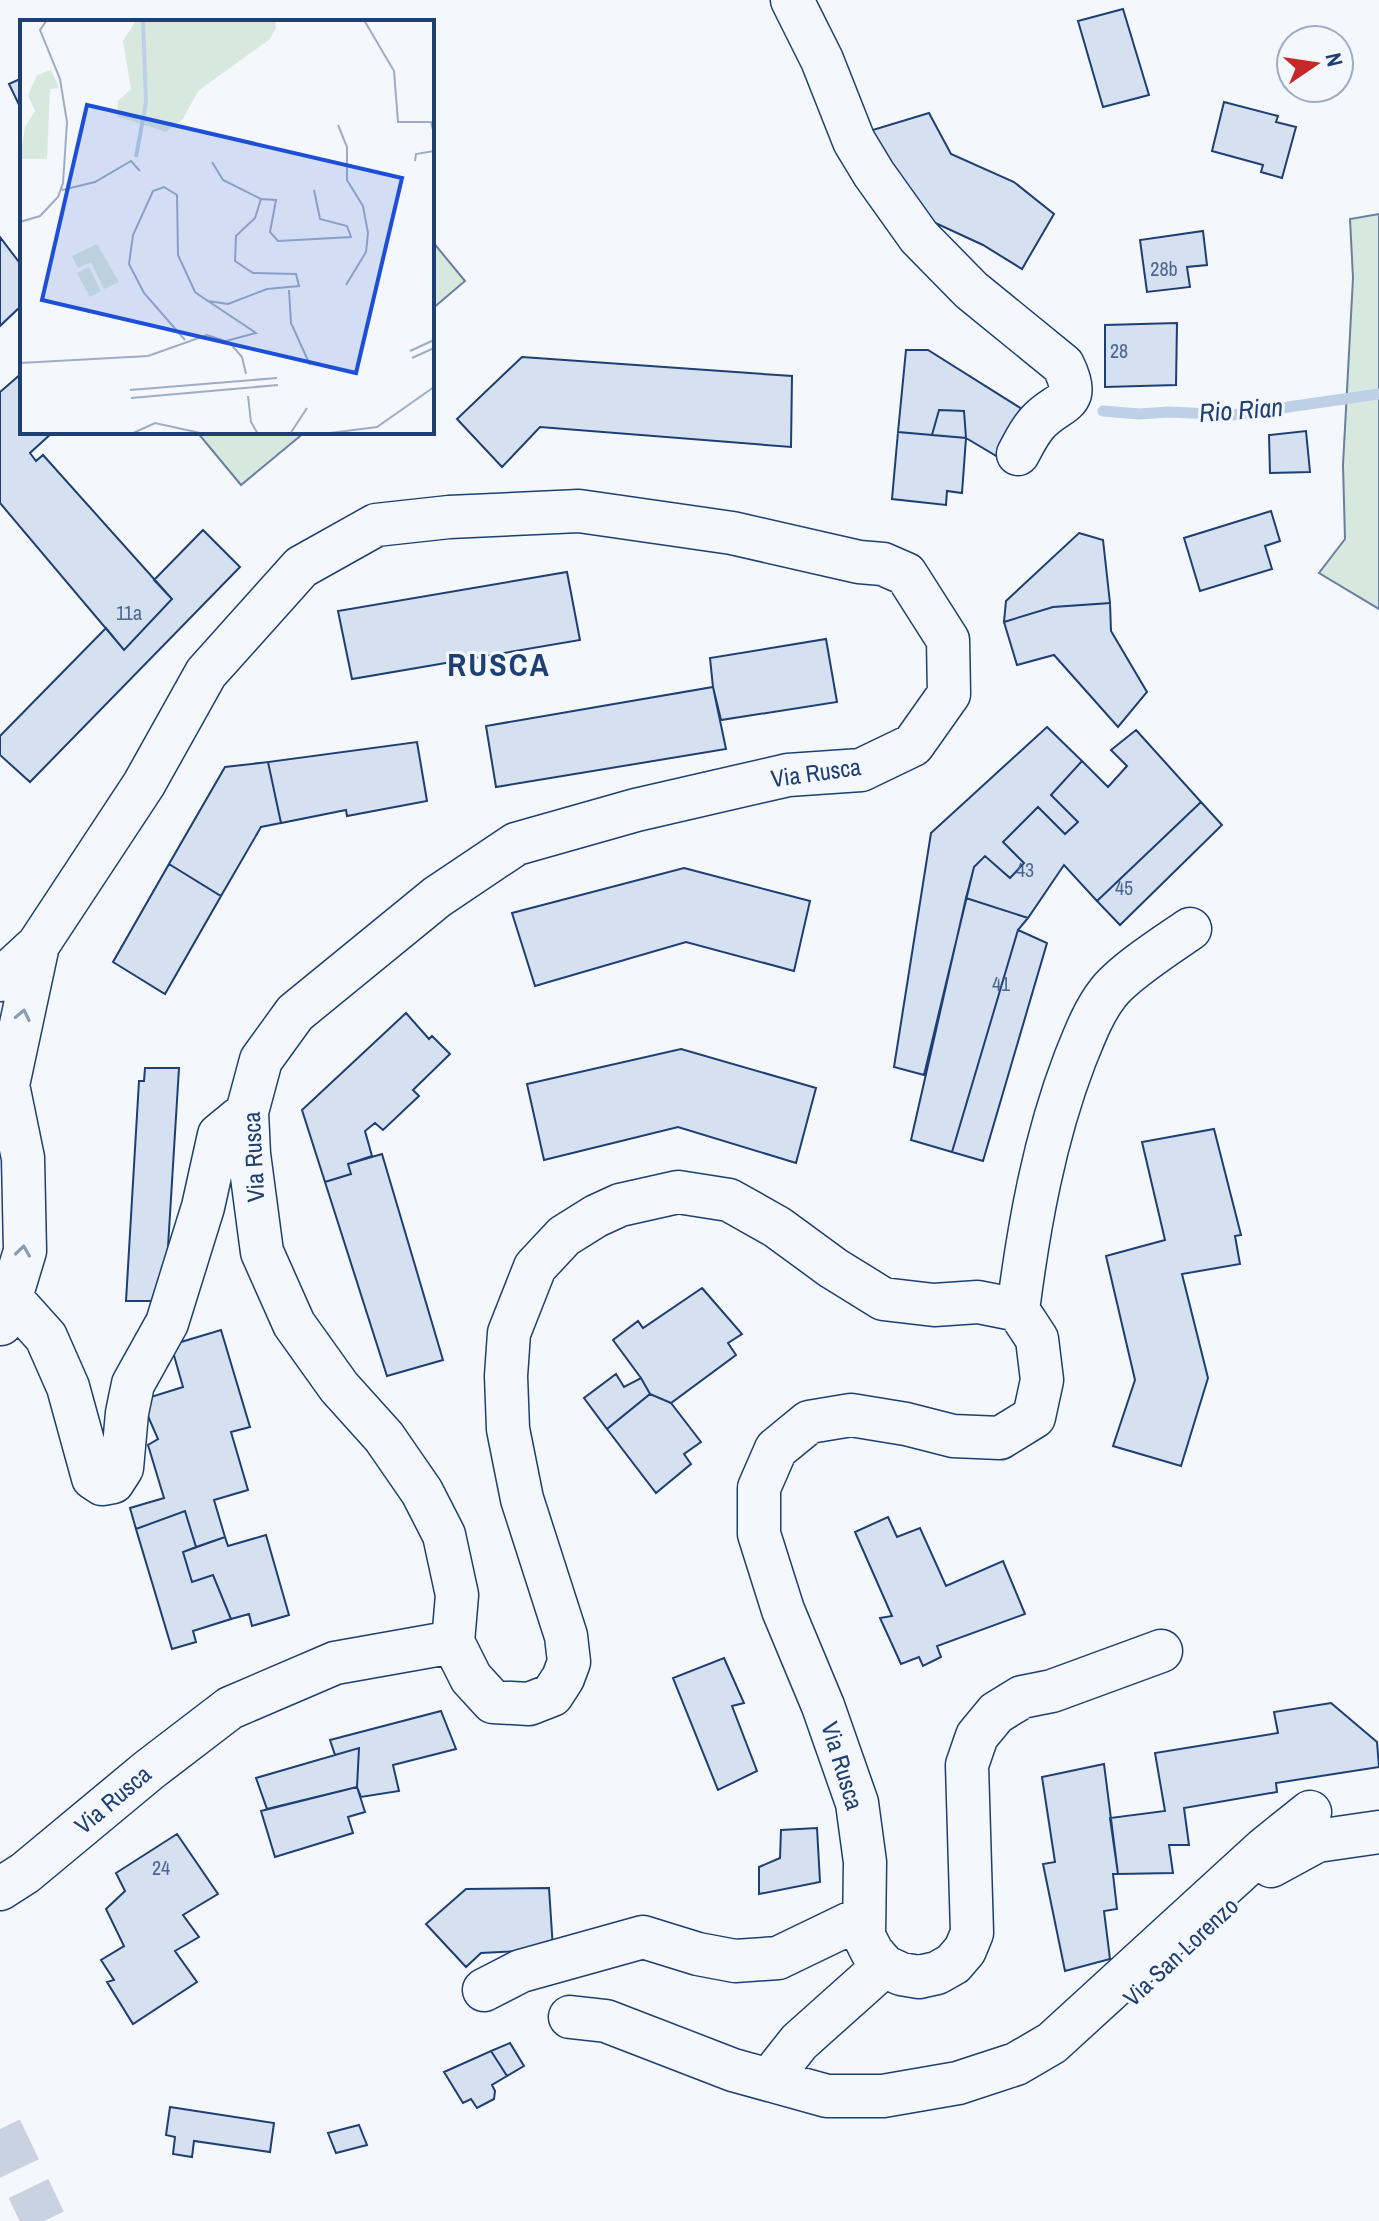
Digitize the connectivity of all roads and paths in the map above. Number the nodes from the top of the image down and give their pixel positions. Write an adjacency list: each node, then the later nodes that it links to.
1 (792, 0): 2 (street)
2 (1018, 454)
3 (1190, 929): 8 (street)
4 (38, 945): 5 (street, Via Rusca); 6 (street, Via Rusca, one-way to 4); 7 (street, Via Rusca)
5 (0, 980)
6 (4, 1080): 9 (street, one-way to 6)
7 (247, 1112): 9 (street); 10 (street, Via Rusca)
8 (1018, 1310): 10 (street); 15 (street, Via Rusca)
9 (6, 1312)
10 (453, 1642): 14 (street, Via Rusca)
11 (1161, 1651): 16 (street)
12 (1310, 1812): 18 (street)
13 (1379, 1832): 18 (street, Via San Lorenzo)
14 (0, 1889)
15 (863, 1917): 16 (street, Via Rusca); 17 (street)
16 (884, 1966): 20 (street)
17 (484, 1990)
18 (1091, 2010): 20 (street, Via San Lorenzo)
19 (570, 2017): 20 (street, Via San Lorenzo)
20 (769, 2080)

